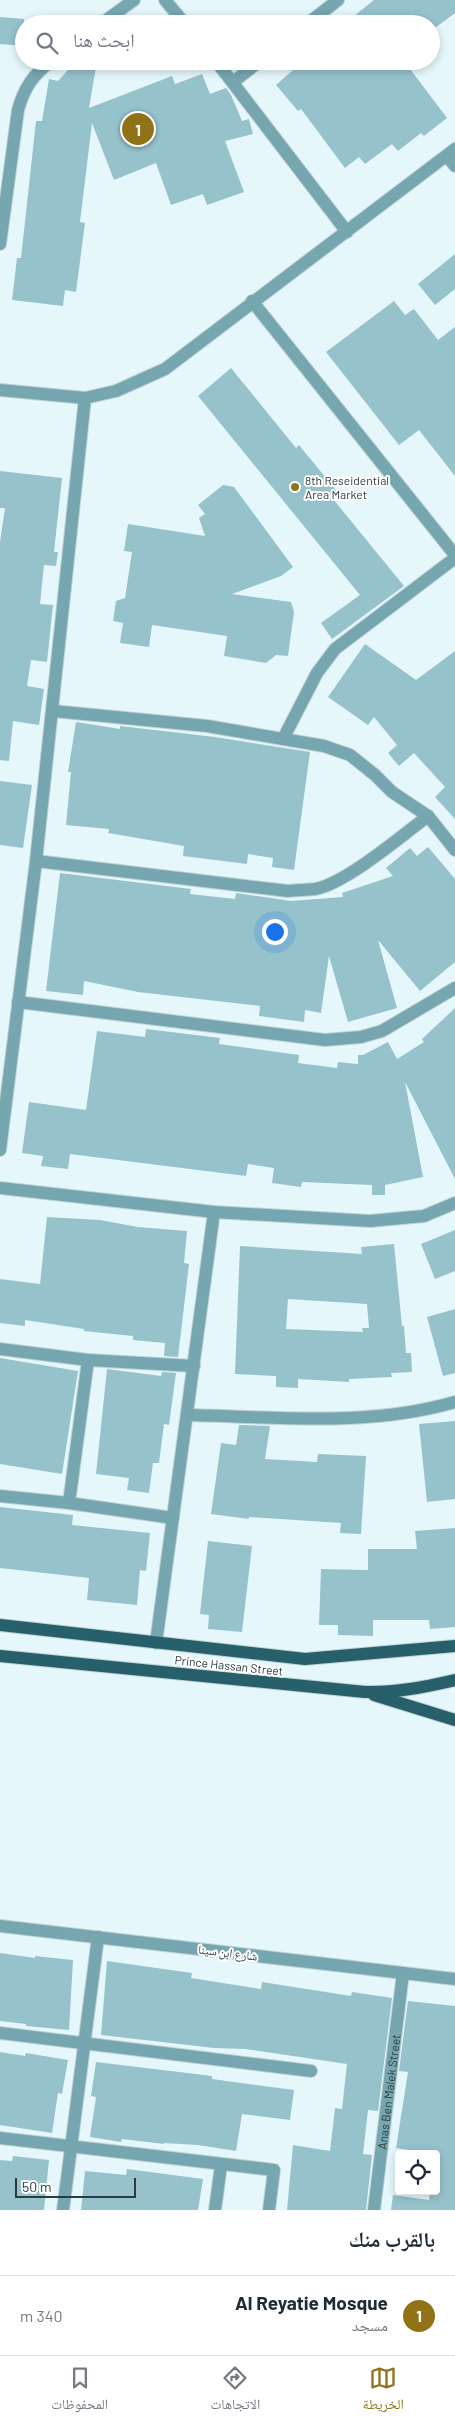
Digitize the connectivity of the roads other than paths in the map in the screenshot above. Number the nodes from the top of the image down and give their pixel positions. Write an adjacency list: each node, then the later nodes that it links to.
1 (134, 0): 4 (street)
2 (165, 0): 5 (street)
3 (338, 0): 6 (street)
4 (113, 15)
5 (178, 15)
6 (319, 15)
7 (41, 70): 13 (street)
8 (223, 70): 10 (street)
9 (248, 70): 10 (street)
10 (233, 82): 12 (street)
11 (452, 157): 12 (street)
12 (347, 232): 14 (street)
13 (0, 244)
14 (252, 301): 16 (street); 17 (street)
15 (0, 390): 16 (street)
16 (84, 398): 18 (street)
17 (455, 556): 19 (street)
18 (53, 711): 19 (street); 22 (street)
19 (283, 739): 20 (street)
20 (428, 816): 21 (street); 22 (street)
21 (455, 850)
22 (36, 860): 24 (street)
23 (455, 988): 24 (street)
24 (18, 1002): 25 (street)
25 (0, 1150)
26 (0, 1188): 28 (street)
27 (455, 1204): 28 (street)
28 (214, 1212): 31 (street)
29 (0, 1349): 30 (street)
30 (88, 1360): 31 (street); 35 (street)
31 (194, 1366): 33 (street)
32 (455, 1402): 33 (street)
33 (188, 1415): 36 (street)
34 (0, 1496): 35 (street)
35 (69, 1503): 36 (street)
36 (173, 1518): 38 (street)
37 (0, 1625): 38 (main road, Prince Hassan Street)
38 (156, 1644): 39 (main road, Prince Hassan Street)
39 (455, 1646)
40 (0, 1656): 42 (main road, Prince Hassan Street)
41 (455, 1680): 42 (main road, Prince Hassan Street)
42 (365, 1692): 43 (main road)
43 (455, 1720)
44 (0, 1926): 45 (street, شارع ابن سينا)
45 (98, 1937): 46 (street, شارع ابن سينا); 49 (street)
46 (403, 1973): 47 (street, شارع ابن سينا); 57 (street, Anas Ben Malek Street)
47 (455, 1979)
48 (0, 2033): 49 (street)
49 (84, 2044): 50 (street); 52 (street)
50 (311, 2071)
51 (0, 2138): 52 (street)
52 (71, 2147): 53 (street); 54 (street)
53 (221, 2165): 55 (street); 56 (street)
54 (64, 2210)
55 (215, 2210)
56 (269, 2210)
57 (374, 2210)

